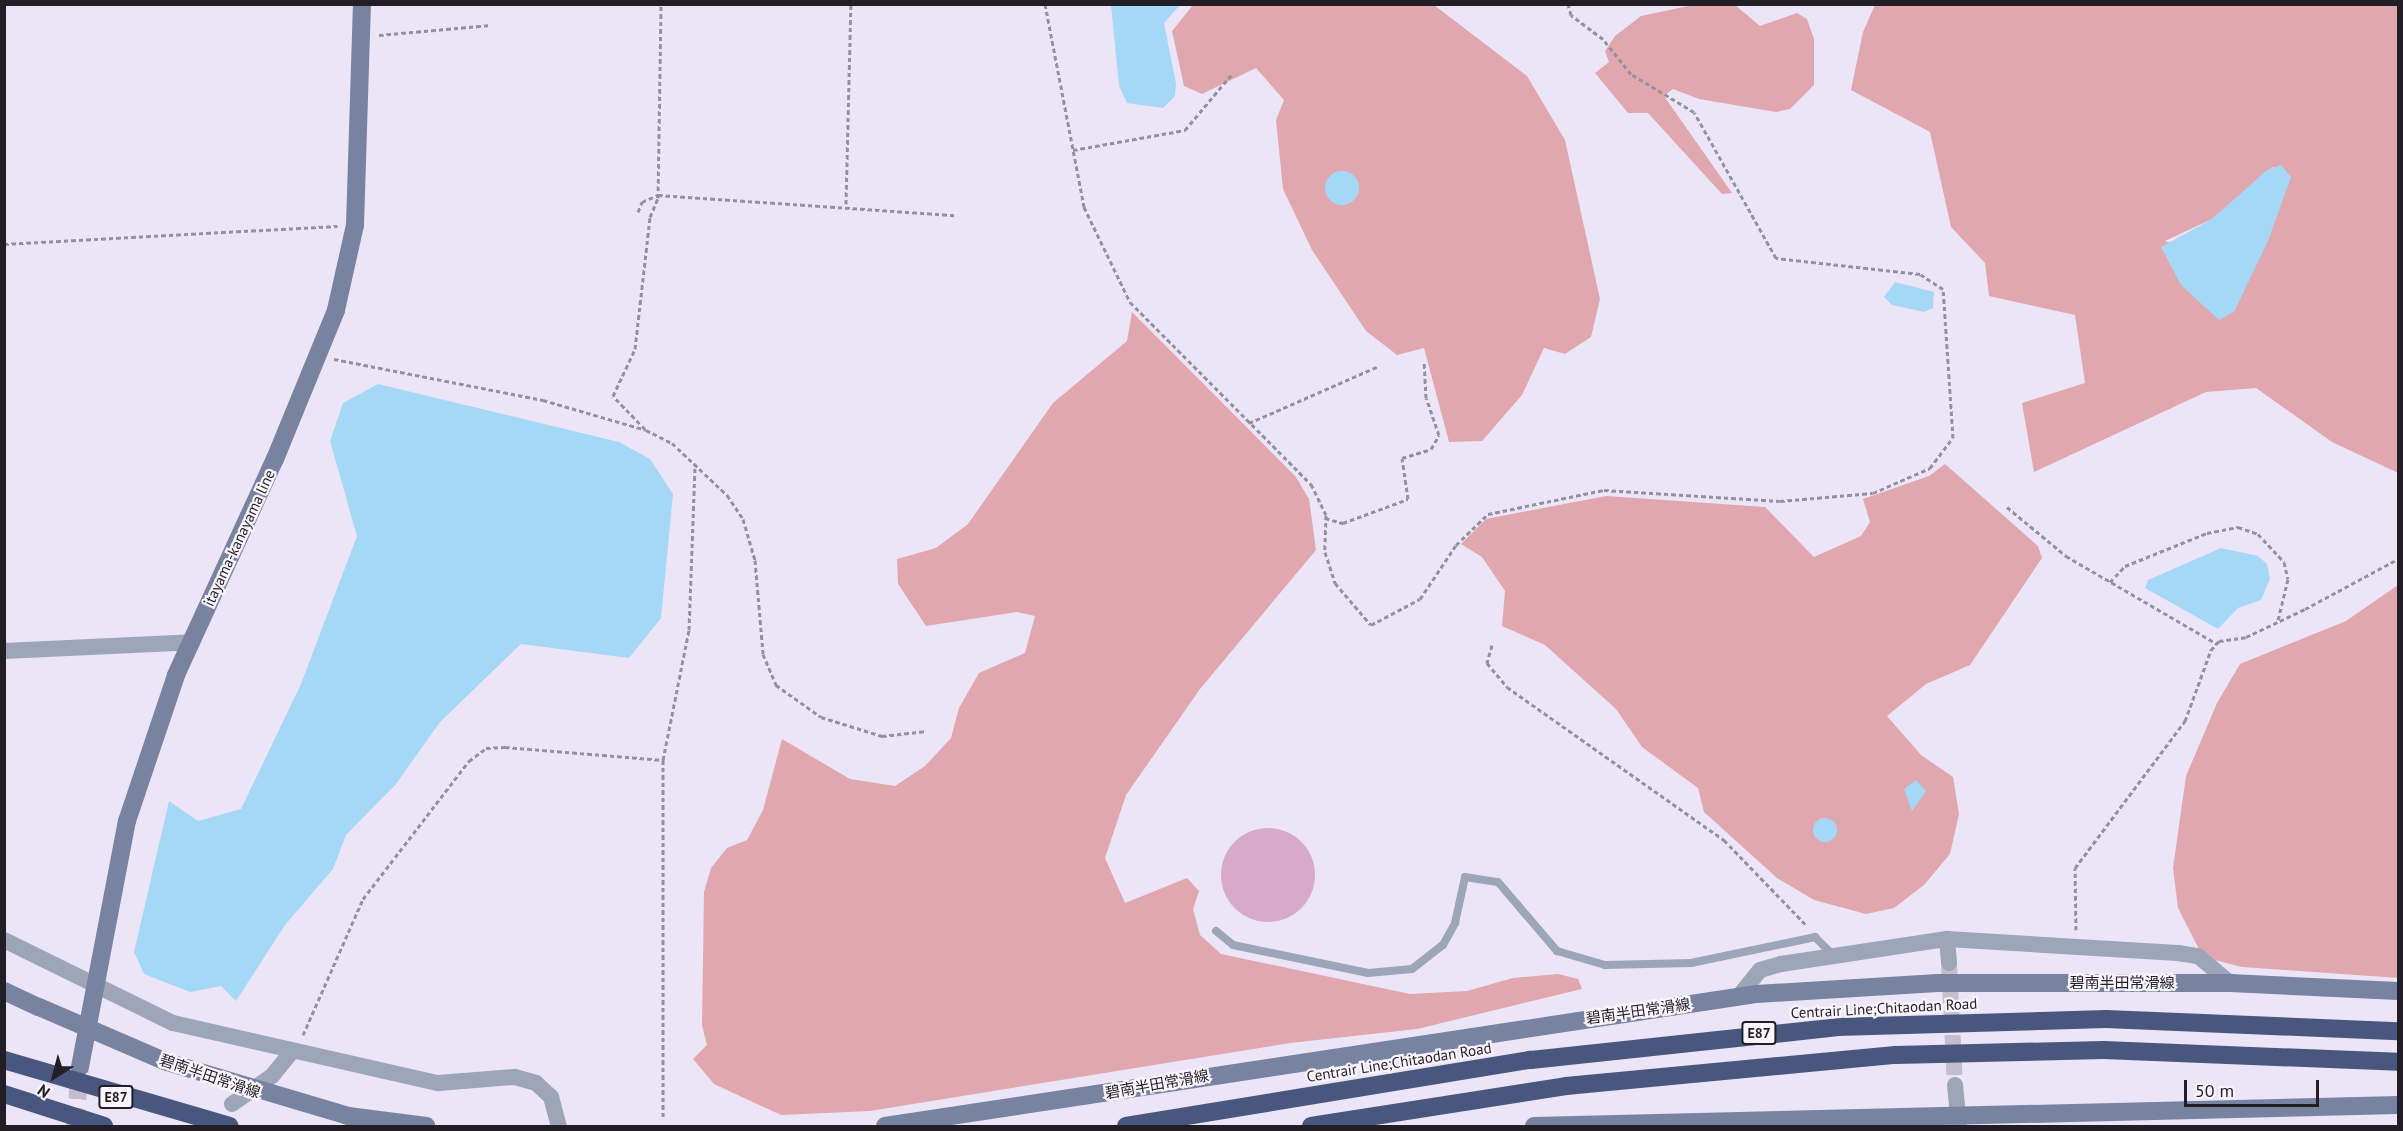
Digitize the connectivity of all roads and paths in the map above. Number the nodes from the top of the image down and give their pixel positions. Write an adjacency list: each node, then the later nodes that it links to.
1 (362, 4): 7 (main road, itayama-kanayama line)
2 (661, 4): 10 (path)
3 (851, 4): 11 (path)
4 (1045, 4): 9 (path)
5 (1568, 4): 23 (path)
6 (491, 24): 7 (path)
7 (362, 36): 14 (main road, itayama-kanayama line)
8 (1232, 74): 9 (path)
9 (1073, 150): 19 (path)
10 (658, 195): 11 (path); 12 (path); 20 (path)
11 (846, 204): 13 (path)
12 (638, 212)
13 (955, 215)
14 (355, 225): 15 (path); 16 (main road, itayama-kanayama line)
15 (4, 244)
16 (317, 355): 20 (path); 27 (main road, itayama-kanayama line)
17 (1424, 362): 23 (path)
18 (1379, 366): 19 (path)
19 (1249, 423): 23 (path)
20 (646, 429): 21 (path)
21 (695, 462): 31 (path); 32 (path)
22 (2007, 507): 25 (path)
23 (1325, 518)
24 (2398, 559): 26 (path)
25 (2110, 582): 26 (path); 28 (path)
26 (2278, 621): 28 (path)
27 (192, 642): 30 (street); 40 (main road, itayama-kanayama line)
28 (2217, 644): 37 (path)
29 (1492, 645): 34 (path)
30 (4, 651)
31 (927, 731)
32 (663, 760): 46 (path); 54 (path)
33 (1216, 931): 34 (lane)
34 (1815, 937): 38 (lane)
35 (1947, 939): 37 (street); 38 (street); 39 (street)
36 (4, 940): 40 (street)
37 (2077, 947): 41 (street)
38 (1834, 956): 44 (street)
39 (1949, 963)
40 (94, 981): 46 (street); 49 (main road, itayama-kanayama line)
41 (2230, 983): 43 (main road, 碧南半田常滑線); 44 (main road, 碧南半田常滑線)
42 (4, 991): 58 (main road, 碧南半田常滑線, bridge)
43 (2398, 991)
44 (1738, 996): 60 (main road, 碧南半田常滑線)
45 (2398, 1031): 61 (highway, Centrair Line;Chitaodan Road / E87)
46 (292, 1051): 52 (street); 59 (street)
47 (4, 1060): 57 (highway, E87)
48 (2398, 1062): 62 (highway, E87)
49 (80, 1067)
50 (1955, 1084): 55 (street)
51 (4, 1094): 56 (highway, E87)
52 (232, 1104)
53 (2398, 1105): 55 (main road)
54 (663, 1118)
55 (1958, 1119): 63 (main road)
56 (104, 1126)
57 (230, 1126)
58 (426, 1126)
59 (559, 1126)
60 (885, 1126)
61 (1126, 1126)
62 (1311, 1126)
63 (1534, 1126)

